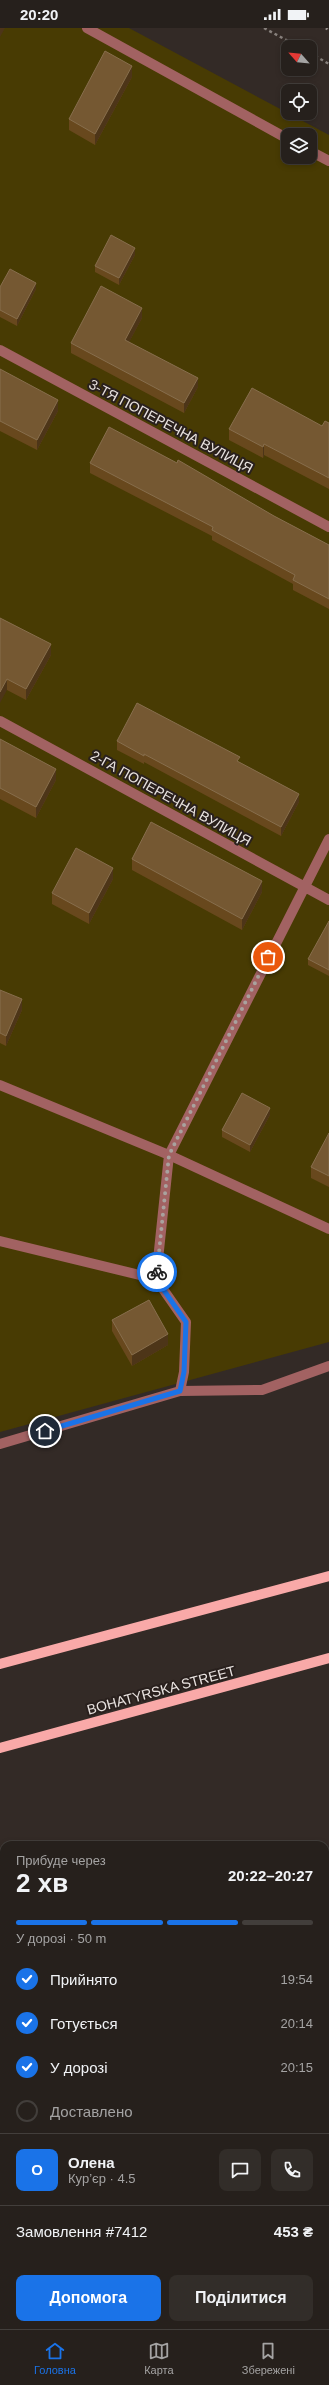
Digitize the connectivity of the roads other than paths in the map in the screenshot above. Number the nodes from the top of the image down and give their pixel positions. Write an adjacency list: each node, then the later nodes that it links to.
1 (87, 28): 2 (street)
2 (281, 135)
3 (317, 155): 4 (street)
4 (329, 161)
5 (0, 350): 6 (street, 3-ТЯ ПОПЕРЕЧНА ВУЛИЦЯ)
6 (329, 527)
7 (0, 721): 9 (street, 2-ГА ПОПЕРЕЧНА ВУЛИЦЯ)
8 (329, 839): 9 (street)
9 (304, 886): 10 (street, 2-ГА ПОПЕРЕЧНА ВУЛИЦЯ); 12 (street)
10 (329, 900)
11 (0, 1085): 12 (street)
12 (169, 1155): 13 (street); 15 (street)
13 (329, 1229)
14 (0, 1241): 15 (street)
15 (156, 1279): 17 (street)
16 (329, 1366): 17 (street)
17 (180, 1391): 18 (street)
18 (0, 1444)
19 (329, 1576): 21 (main road)
20 (329, 1658): 22 (main road, BOHATYRSKA STREET)
21 (0, 1664)
22 (0, 1748)

